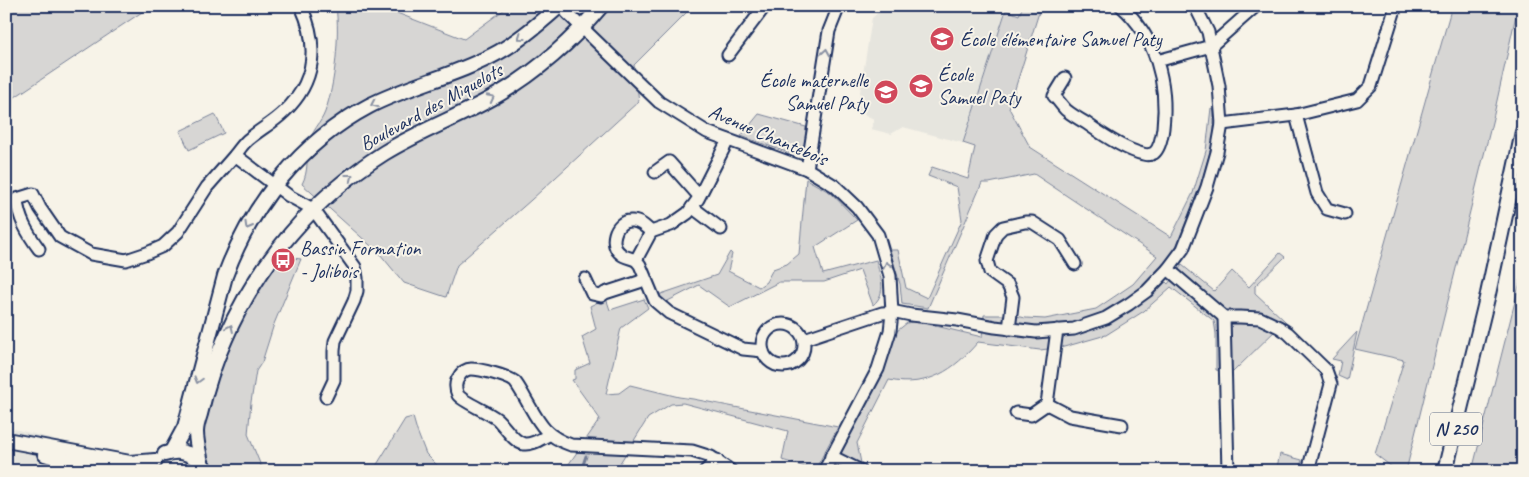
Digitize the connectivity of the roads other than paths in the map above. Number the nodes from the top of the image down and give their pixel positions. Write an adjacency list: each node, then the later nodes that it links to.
1 (301, 6): 19 (street)
2 (561, 6): 10 (street, Avenue Chantebois); 22 (main road, Boulevard des Miquelots, one-way to 22)
3 (601, 6): 10 (main road, Boulevard des Miquelots)
4 (765, 6): 12 (street)
5 (839, 6): 20 (street, one-way to 5)
6 (1121, 6): 13 (street)
7 (1195, 6): 11 (street)
8 (1256, 6): 11 (street)
9 (1396, 6): 15 (street)
10 (583, 28): 18 (street, Avenue Chantebois); 25 (main road, Boulevard des Miquelots, one-way to 10)
11 (1211, 46): 13 (street); 16 (street)
12 (728, 55)
13 (1157, 61): 14 (street)
14 (1065, 78)
15 (1296, 115): 16 (street); 26 (street)
16 (1222, 124): 32 (street)
17 (1523, 132): 59 (main road, N 250)
18 (728, 140): 20 (street, Avenue Chantebois); 23 (street)
19 (235, 155): 22 (street); 29 (street)
20 (807, 169): 35 (street, Avenue Chantebois, one-way to 20)
21 (655, 172): 23 (street)
22 (275, 185): 25 (street); 47 (main road, Boulevard des Miquelots, one-way to 47)
23 (699, 196): 24 (street)
24 (692, 207): 27 (street); 28 (street)
25 (314, 209): 41 (street); 51 (main road, Boulevard des Miquelots, one-way to 25)
26 (1345, 214)
27 (721, 229)
28 (651, 232): 30 (street); 30 (street)
29 (39, 250)
30 (636, 260): 34 (street)
31 (1075, 264): 37 (street)
32 (1168, 269): 36 (street); 38 (street)
33 (585, 279): 34 (street)
34 (645, 279): 40 (street)
35 (892, 313): 37 (street); 39 (street); 48 (street, Avenue Chantebois)
36 (1224, 317): 57 (street); 58 (street)
37 (1009, 329): 38 (street)
38 (1057, 330): 42 (street)
39 (804, 339): 40 (street); 40 (street)
40 (763, 351)
41 (326, 397)
42 (1047, 404): 43 (street); 44 (street)
43 (1016, 413)
44 (1122, 425)
45 (549, 435): 45 (street); 49 (street)
46 (6, 441): 50 (main road); 52 (main road)
47 (172, 452): 50 (main road); 51 (main road)
48 (831, 456): 55 (street, Avenue Chantebois); 56 (street)
49 (717, 460): 53 (street); 54 (street)
50 (152, 466)
51 (205, 469)
52 (101, 471)
53 (706, 471)
54 (731, 471)
55 (824, 471)
56 (861, 471)
57 (1228, 471)
58 (1308, 471)
59 (1445, 471)

